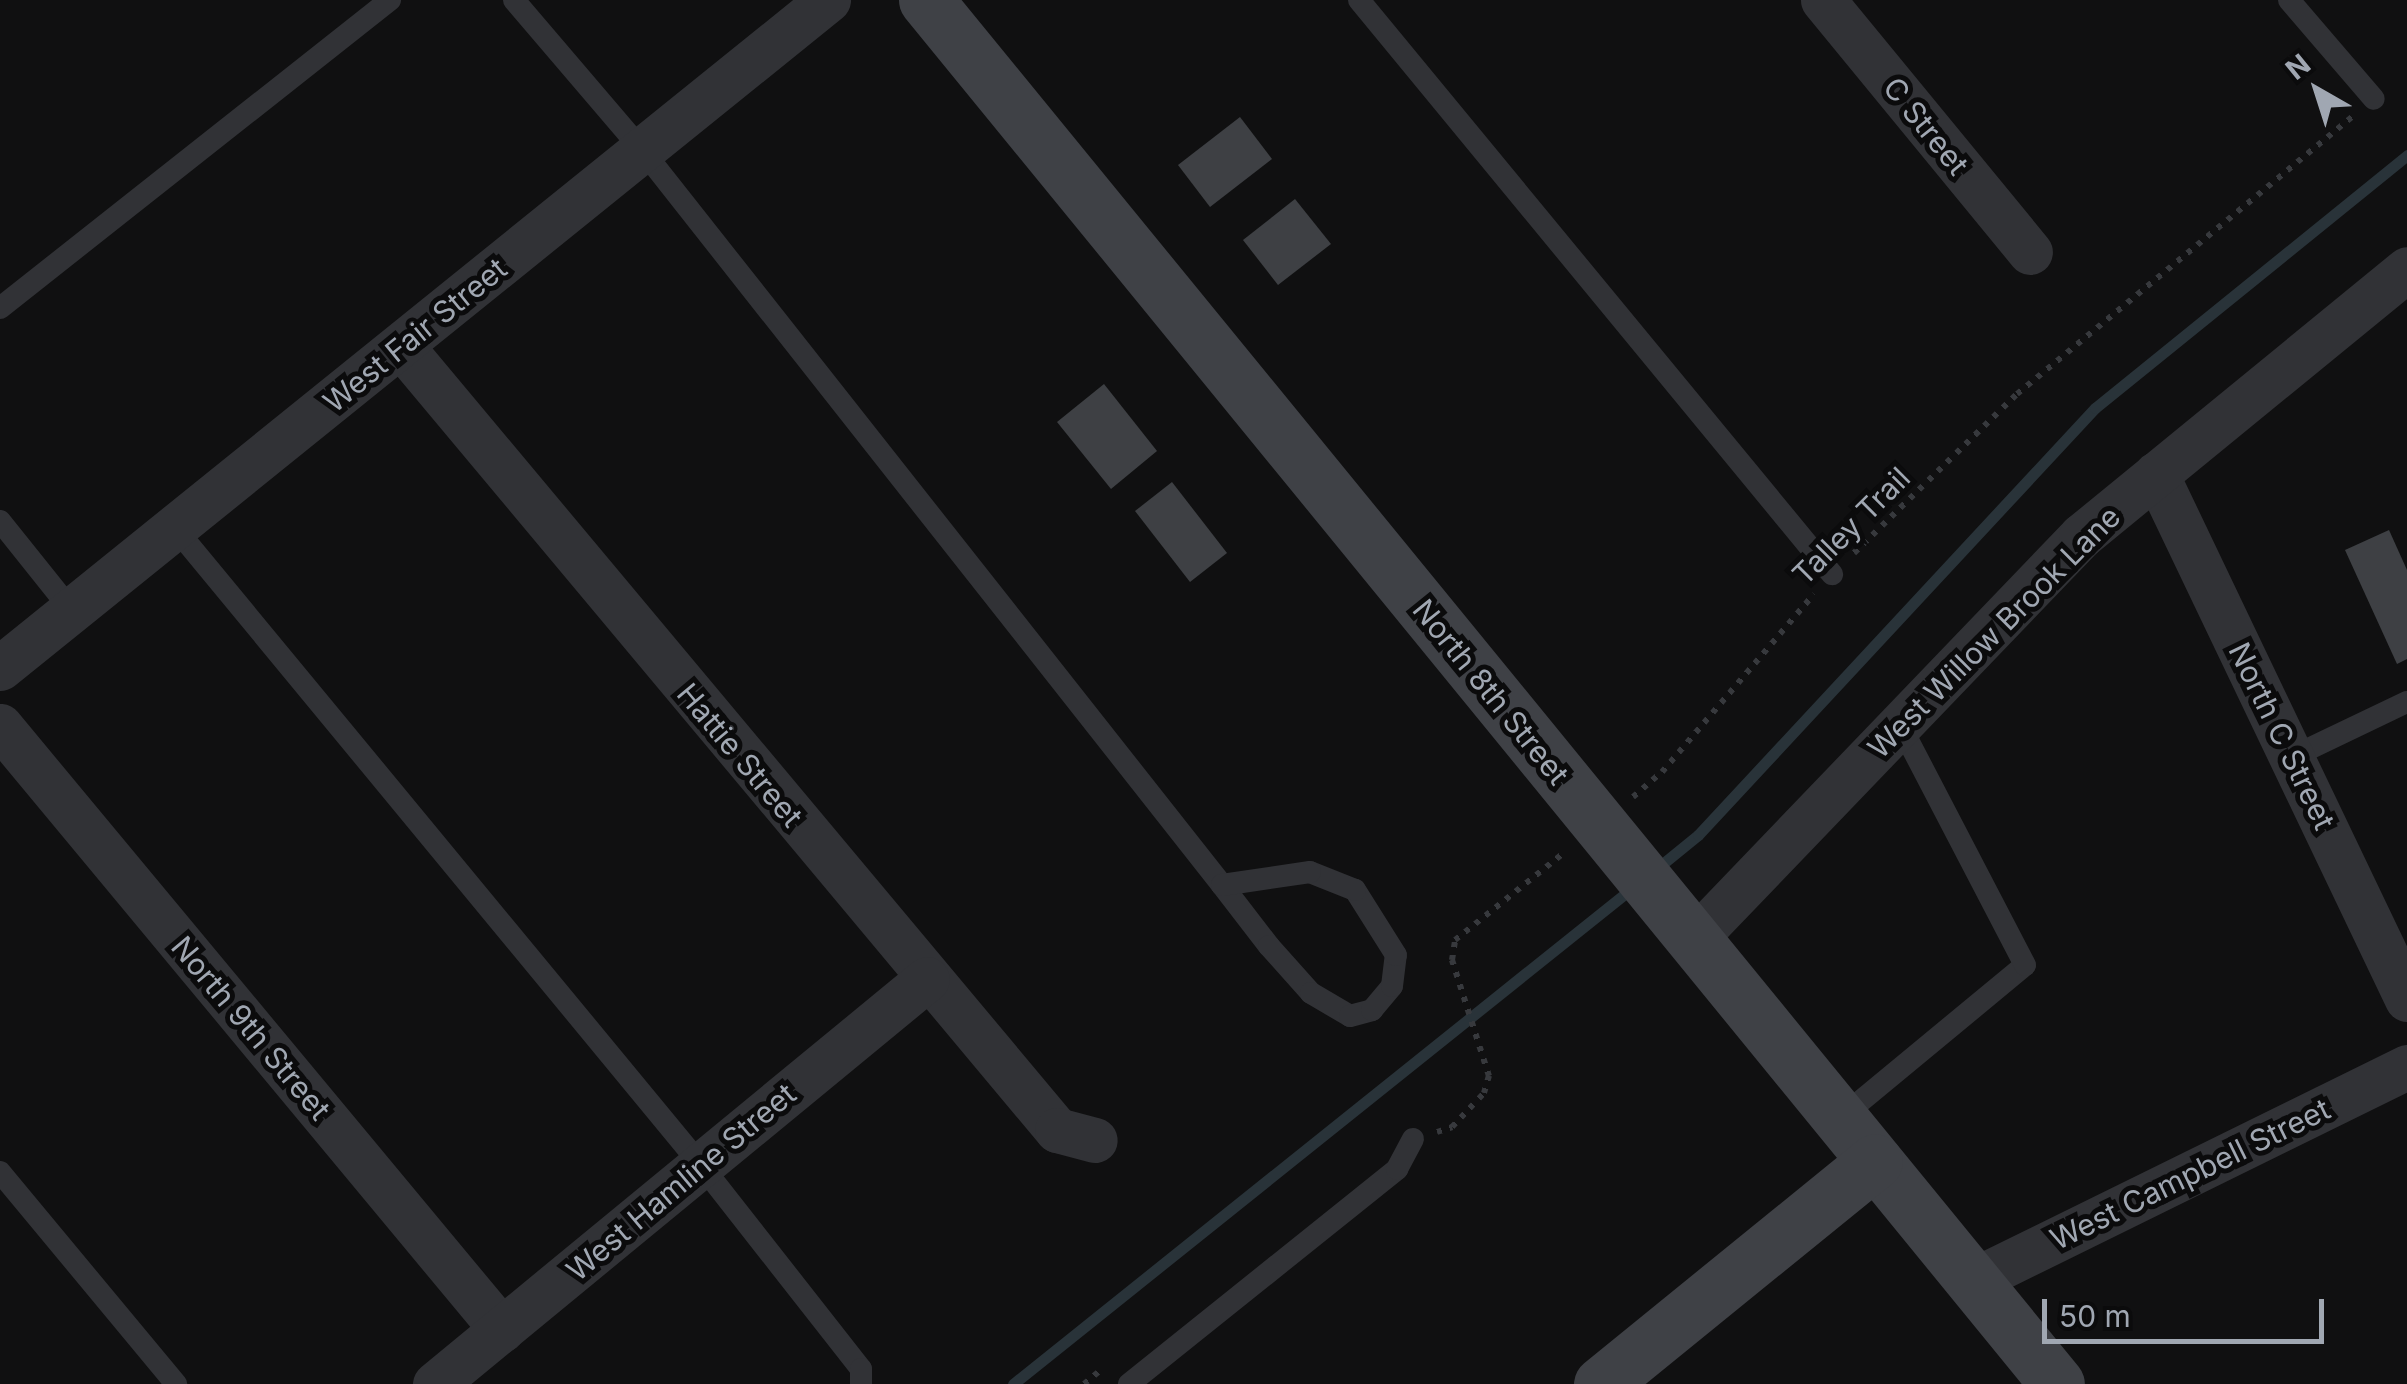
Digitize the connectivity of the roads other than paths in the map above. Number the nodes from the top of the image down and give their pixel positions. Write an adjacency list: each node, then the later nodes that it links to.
1 (390, 0): 12 (lane)
2 (514, 0): 9 (lane)
3 (828, 0): 9 (street, West Fair Street)
4 (926, 0): 25 (street, North 8th Street)
5 (1359, 0): 17 (lane)
6 (1823, 0): 10 (street, C Street)
7 (2289, 0): 8 (lane)
8 (2374, 99)
9 (643, 151): 13 (street, West Fair Street); 24 (lane)
10 (2030, 252)
11 (2407, 269): 14 (street, West Willow Brook Lane)
12 (0, 308)
13 (402, 347): 16 (street, West Fair Street); 26 (street, Hattie Street)
14 (2156, 474): 21 (street, West Willow Brook Lane); 23 (street, North C Street)
15 (0, 522): 18 (lane)
16 (175, 528): 18 (street, West Fair Street); 33 (lane)
17 (1832, 574)
18 (72, 611): 19 (street, West Fair Street)
19 (0, 668)
20 (2407, 702): 23 (lane)
21 (1900, 725): 25 (street, West Willow Brook Lane); 29 (lane)
22 (0, 726): 36 (street, North 9th Street)
23 (2292, 756): 27 (street, North C Street)
24 (1222, 885): 24 (lane)
25 (1682, 927): 29 (street, North 8th Street)
26 (927, 979): 31 (street, Hattie Street); 33 (street, West Hamline Street)
27 (2407, 998)
28 (2407, 1066): 35 (street, West Campbell Street)
29 (1839, 1119): 32 (street, North 8th Street)
30 (1413, 1139): 41 (lane)
31 (1095, 1140)
32 (1874, 1161): 35 (street, North 8th Street); 37 (street)
33 (701, 1166): 36 (street, West Hamline Street); 40 (lane)
34 (0, 1172): 38 (lane)
35 (1972, 1281): 42 (street, North 8th Street)
36 (502, 1330): 39 (street, West Hamline Street)
37 (1629, 1375)
38 (176, 1384)
39 (435, 1384)
40 (860, 1384)
41 (1129, 1384)
42 (2057, 1384)

